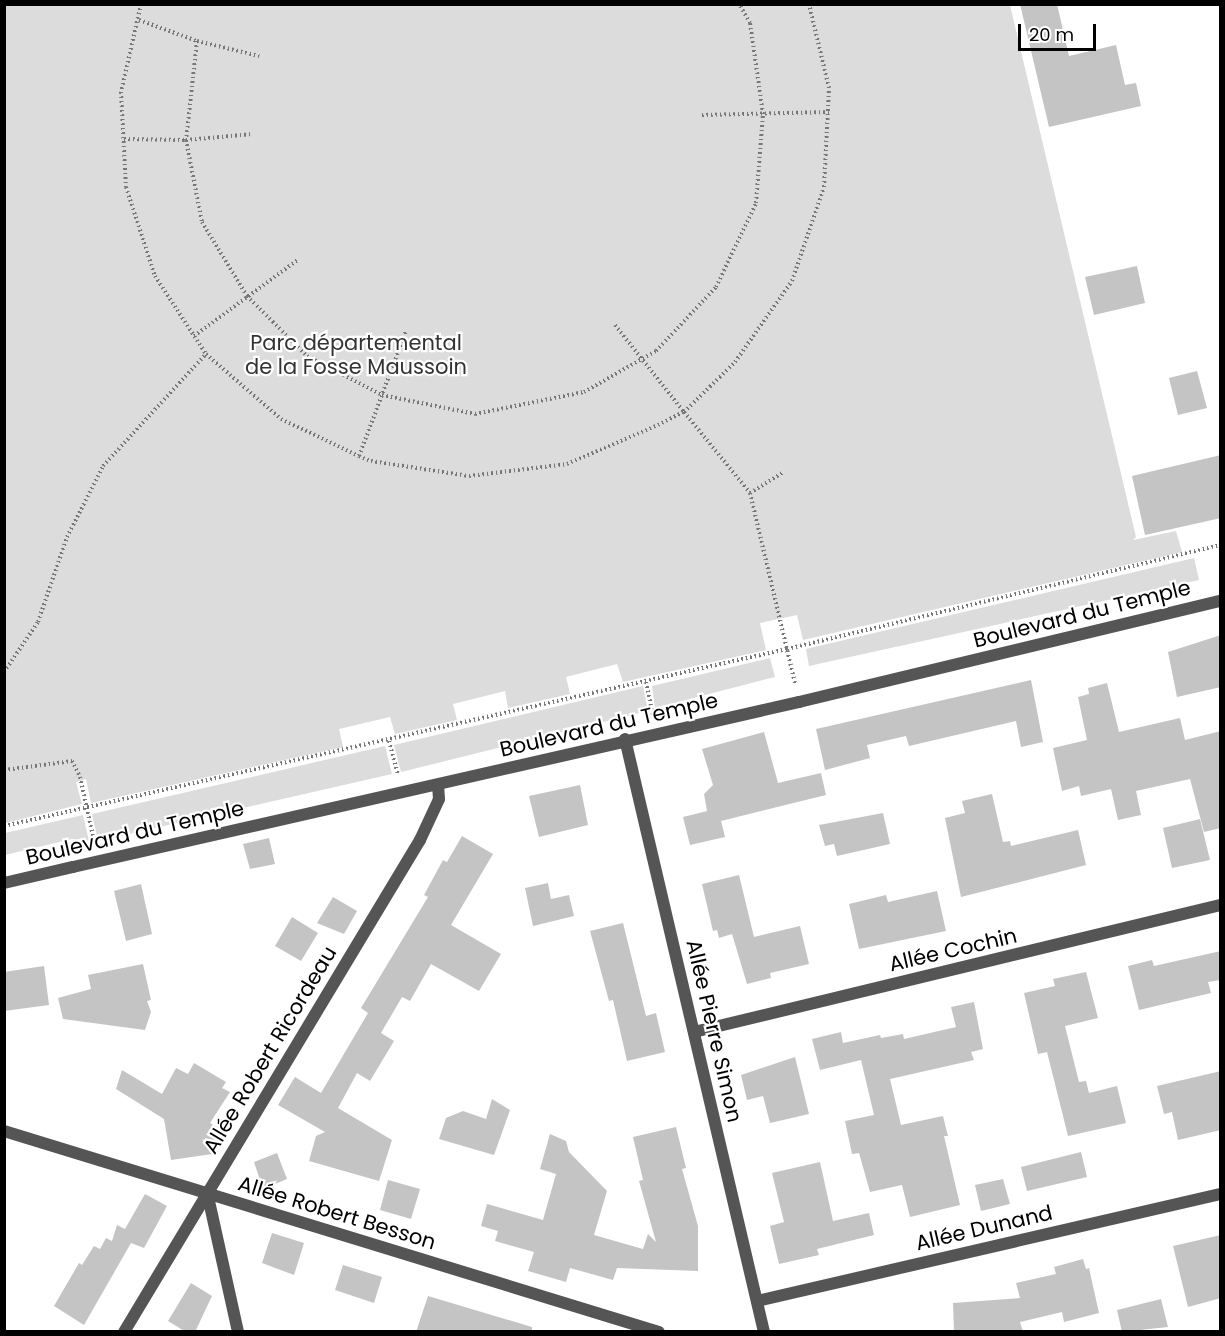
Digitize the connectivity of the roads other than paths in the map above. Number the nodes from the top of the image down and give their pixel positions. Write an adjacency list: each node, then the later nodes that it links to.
1 (1221, 601): 2 (street, Boulevard du Temple)
2 (625, 740): 3 (street, Boulevard du Temple); 6 (street, Allée Pierre Simon)
3 (438, 784): 4 (street, Boulevard du Temple); 8 (street, Allée Robert Ricordeau)
4 (4, 883)
5 (1221, 905): 6 (street, Allée Cochin)
6 (694, 1032): 10 (street, Allée Pierre Simon)
7 (4, 1131): 8 (street, Allée Robert Besson)
8 (207, 1192): 11 (street, Allée Robert Ricordeau); 12 (street); 13 (street, Allée Robert Besson)
9 (1221, 1194): 10 (street, Allée Dunand)
10 (757, 1301): 14 (street, Allée Pierre Simon)
11 (124, 1332)
12 (238, 1332)
13 (659, 1332)
14 (764, 1332)

